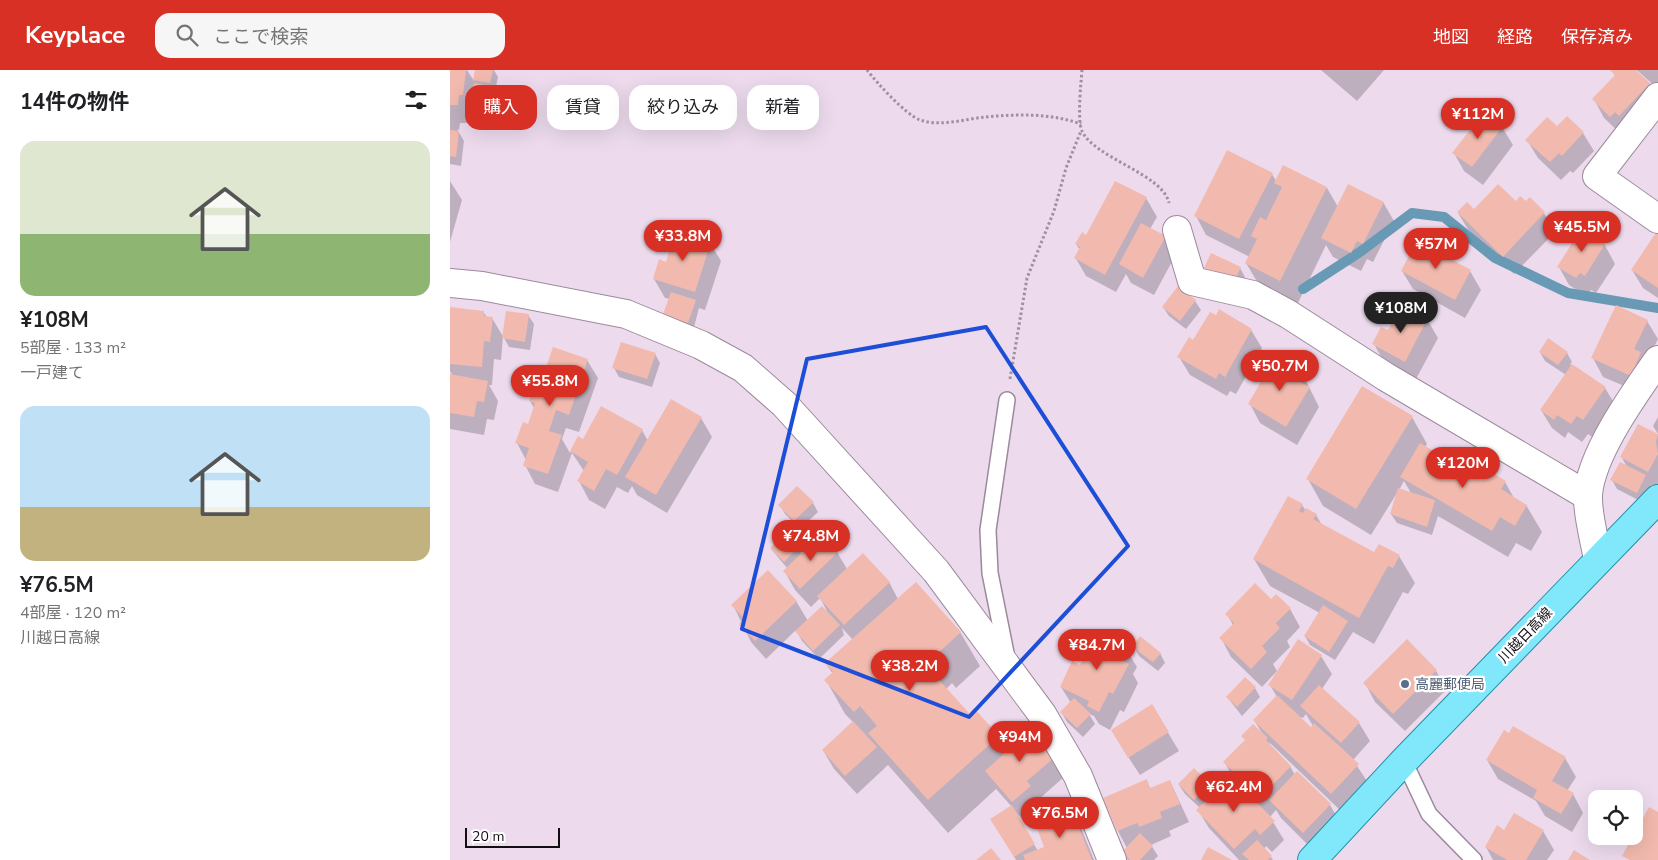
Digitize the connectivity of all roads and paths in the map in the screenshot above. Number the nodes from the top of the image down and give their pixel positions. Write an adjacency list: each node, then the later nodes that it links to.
1 (867, 70): 4 (path)
2 (1082, 70): 4 (path)
3 (1658, 97): 6 (street)
4 (1081, 124): 5 (path)
5 (1081, 131): 7 (path); 10 (path)
6 (1658, 219)
7 (1177, 230): 11 (street)
8 (450, 283): 14 (street)
9 (1658, 360): 11 (street)
10 (1007, 400): 14 (lane)
11 (1588, 496): 13 (street)
12 (1658, 499): 13 (main road, 川越日高線)
13 (1598, 560): 15 (main road, 川越日高線)
14 (1009, 669): 16 (street)
15 (1404, 761): 17 (main road, 川越日高線); 18 (lane)
16 (1112, 860)
17 (1312, 860)
18 (1474, 860)

